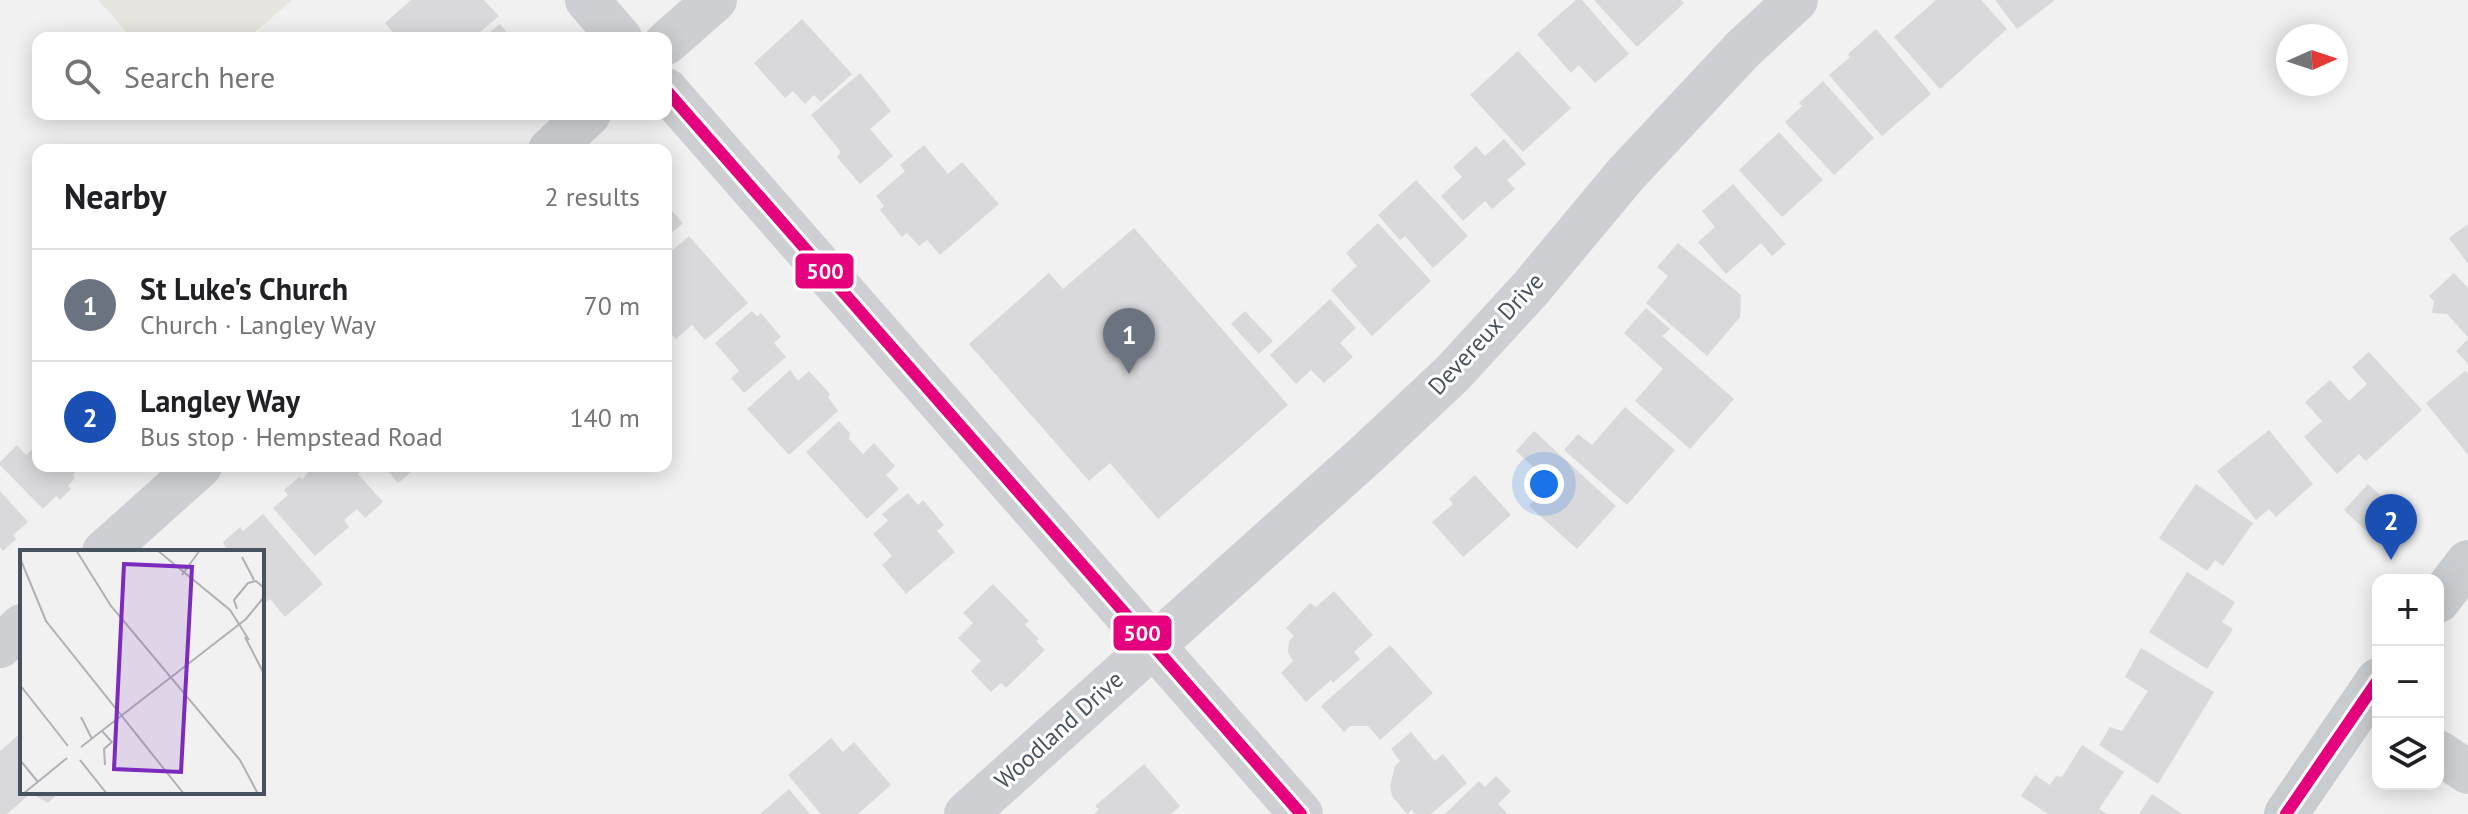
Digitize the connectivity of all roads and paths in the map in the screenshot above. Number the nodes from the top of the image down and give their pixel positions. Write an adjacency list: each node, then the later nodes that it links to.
1 (587, 0): 4 (street)
2 (715, 0): 5 (street)
3 (1796, 0): 14 (street, Devereux Drive)
4 (615, 32)
5 (672, 38)
6 (672, 97): 14 (street)
7 (582, 120): 8 (street)
8 (556, 144)
9 (193, 472): 10 (street)
10 (106, 550)
11 (2468, 562): 12 (main road)
12 (2444, 593)
13 (20, 628): 15 (street)
14 (1152, 645): 19 (street, Woodland Drive); 20 (street)
15 (0, 646)
16 (2372, 698): 21 (main road)
17 (2444, 756): 18 (street)
18 (2468, 772)
19 (966, 814)
20 (1301, 814)
21 (2286, 814)

